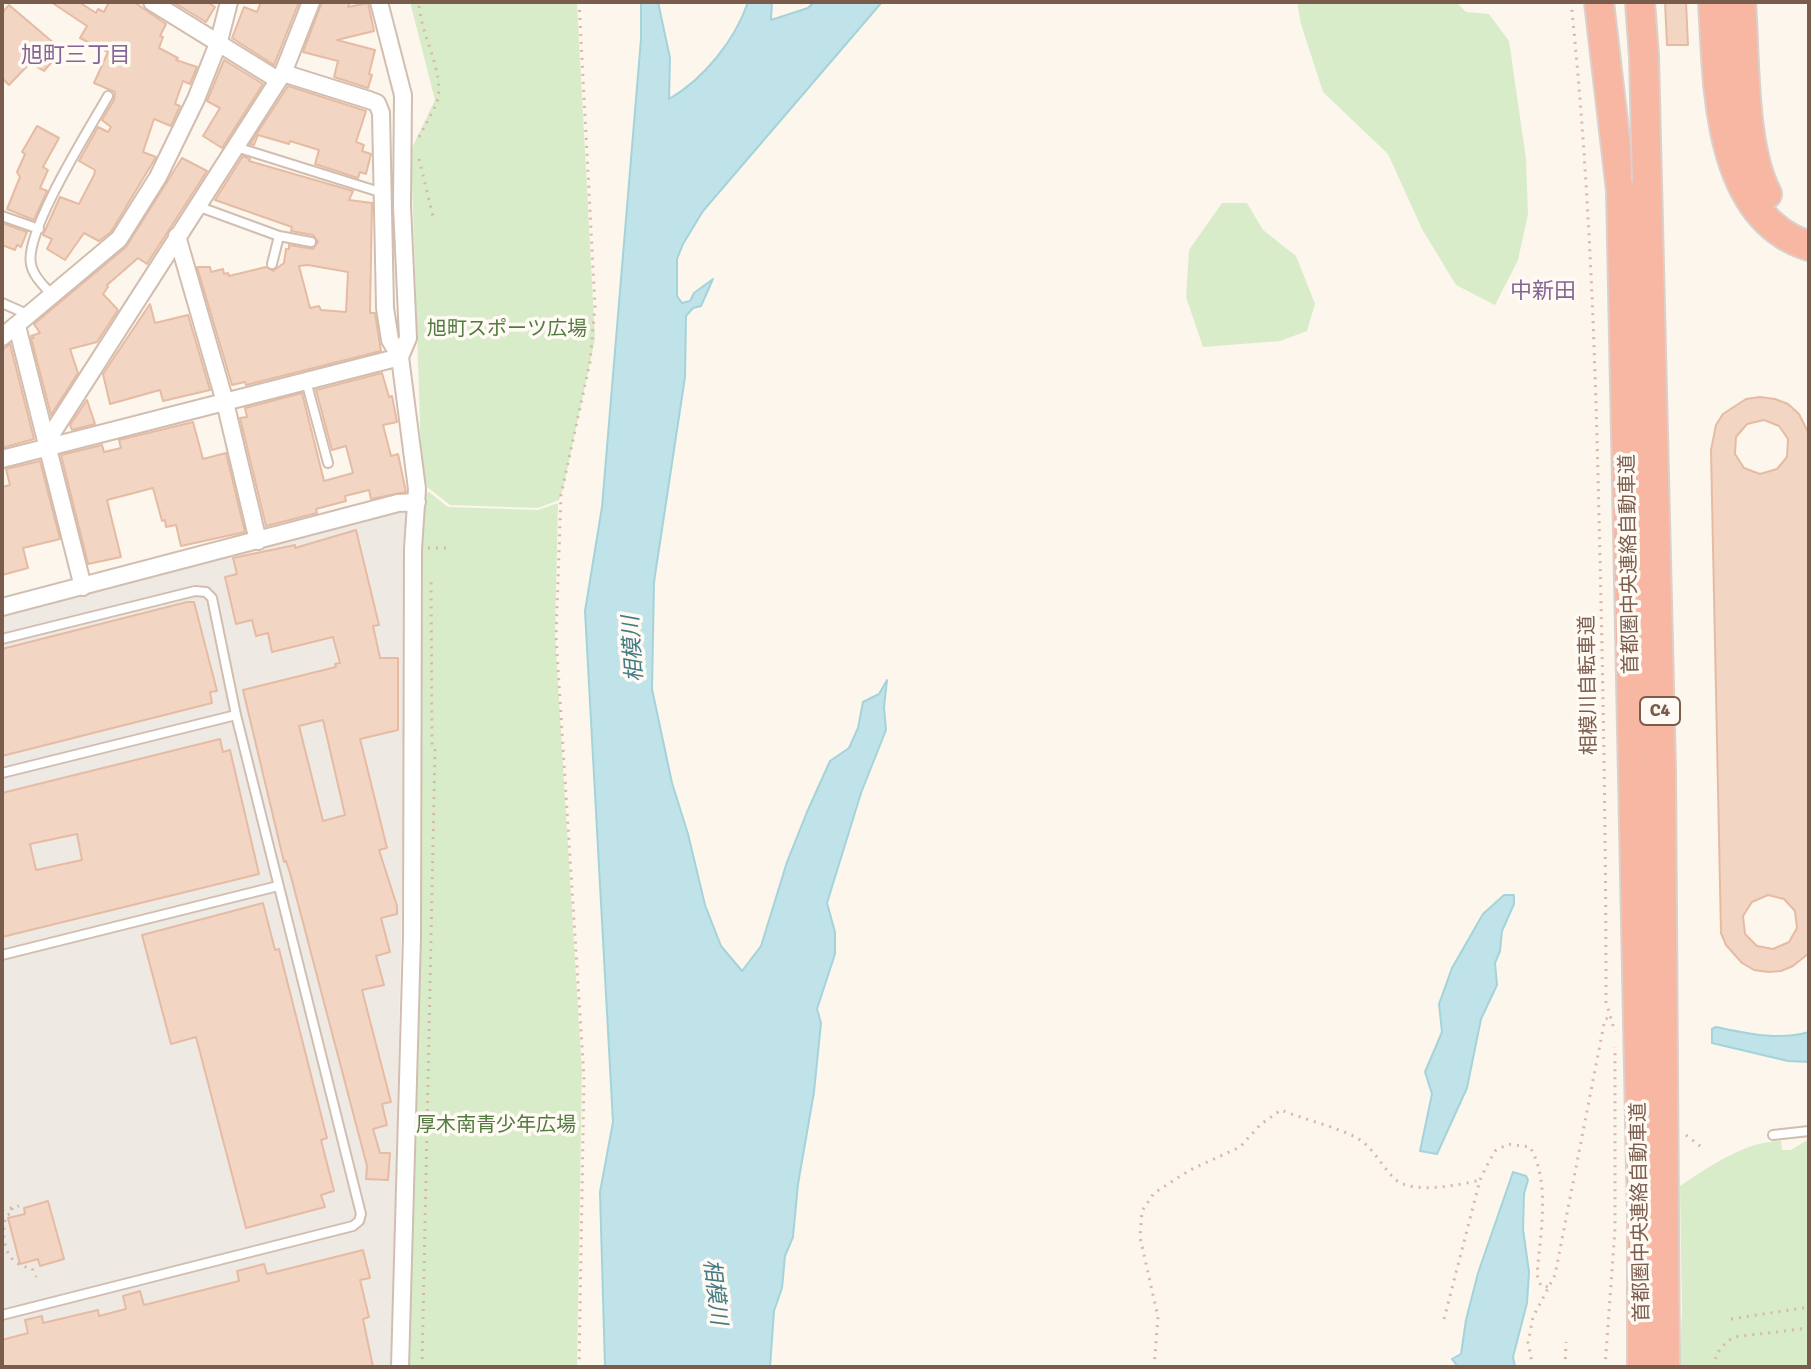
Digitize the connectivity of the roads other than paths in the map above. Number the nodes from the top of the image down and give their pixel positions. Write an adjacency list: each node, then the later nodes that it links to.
1 (152, 2): 10 (street)
2 (229, 2): 10 (street)
3 (311, 2): 11 (street)
4 (379, 2): 29 (street)
5 (1599, 2): 14 (highway)
6 (1614, 2): 14 (highway, 首都圏中央連絡自動車道 / C4)
7 (1643, 2): 49 (highway, 首都圏中央連絡自動車道 / C4, bridge)
8 (1713, 2): 23 (highway)
9 (1741, 2): 18 (highway)
10 (219, 41): 11 (street); 25 (street)
11 (281, 77): 13 (street); 15 (street)
12 (108, 96): 19 (lane)
13 (236, 147): 15 (lane); 16 (street)
14 (1621, 190): 48 (highway, 首都圏中央連絡自動車道 / C4, bridge)
15 (383, 193): 29 (street)
16 (196, 205): 20 (street); 21 (lane)
17 (2, 216): 19 (lane)
18 (1809, 227)
19 (39, 229): 25 (lane)
20 (177, 236): 31 (street); 32 (street)
21 (279, 236): 22 (lane); 24 (lane)
22 (311, 242)
23 (1809, 246)
24 (272, 264)
25 (52, 295): 27 (street)
26 (2, 303): 27 (lane)
27 (24, 320): 28 (street); 32 (street)
28 (2, 337)
29 (400, 357): 30 (street); 35 (street)
30 (306, 381): 31 (street); 34 (lane)
31 (225, 402): 32 (street); 36 (street)
32 (48, 444): 33 (street); 37 (street)
33 (2, 459)
34 (328, 463)
35 (417, 502): 36 (street); 47 (street)
36 (258, 541): 37 (street)
37 (83, 587): 38 (street)
38 (2, 607)
39 (2, 639): 40 (lane)
40 (236, 715): 41 (lane); 42 (lane)
41 (2, 773)
42 (278, 886): 43 (lane); 46 (lane)
43 (2, 955)
44 (1809, 1131): 45 (lane)
45 (1773, 1135)
46 (2, 1315)
47 (400, 1367)
48 (1642, 1367)
49 (1665, 1367)

